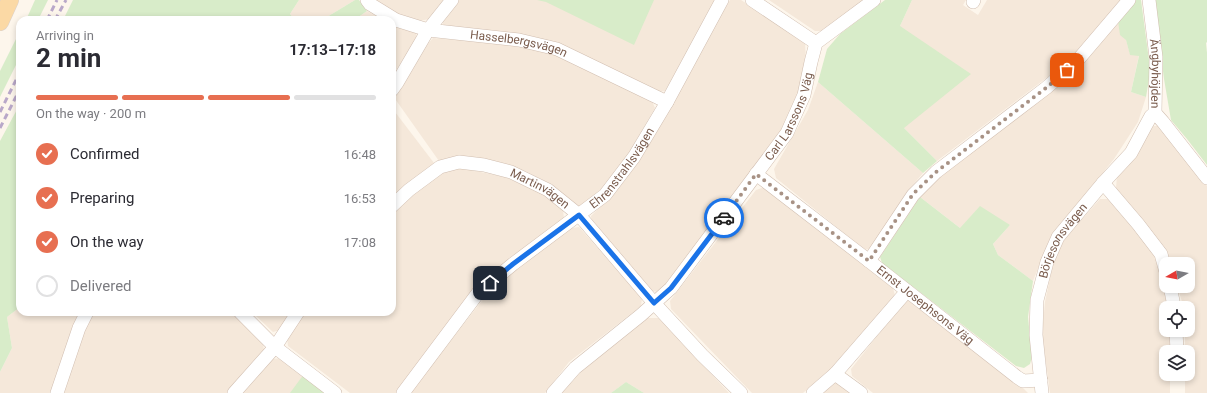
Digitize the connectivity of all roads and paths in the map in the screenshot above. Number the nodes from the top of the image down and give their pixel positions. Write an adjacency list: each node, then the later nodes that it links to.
1 (10, 0): 11 (main road)
2 (367, 0): 9 (street, Hasselbergsvägen)
3 (452, 0): 12 (street)
4 (722, 0): 15 (street, Ehrenstrahlsvägen)
5 (752, 0): 13 (street)
6 (874, 0): 13 (street)
7 (1128, 0): 23 (street)
8 (1149, 0): 16 (street, Ängbyhöjden)
9 (390, 16)
10 (396, 20): 12 (street, Hasselbergsvägen)
11 (0, 22)
12 (428, 30): 14 (street); 15 (street, Hasselbergsvägen)
13 (816, 43): 17 (street, Carl Larssons Väg)
14 (396, 85)
15 (667, 102): 21 (street, Ehrenstrahlsvägen)
16 (1155, 113): 18 (street, Ängbyhöjden); 19 (street, Börjesonsvägen)
17 (756, 174): 23 (street, Ernst Josephsons Väg); 25 (street, Carl Larssons Väg)
18 (1207, 178)
19 (1103, 183): 22 (street); 31 (street, Börjesonsvägen)
20 (396, 202): 21 (street, Martinvägen)
21 (579, 215): 25 (street, Martinvägen); 35 (street, Ehrenstrahlsvägen)
22 (1162, 257)
23 (869, 261): 24 (street, Ernst Josephsons Väg)
24 (907, 291): 30 (street); 31 (street, Ernst Josephsons Väg)
25 (654, 303): 36 (street, Carl Larssons Väg); 37 (street, Martinvägen)
26 (86, 316): 32 (street)
27 (244, 316): 29 (street)
28 (295, 316): 29 (street)
29 (275, 347): 33 (street); 34 (street)
30 (835, 374): 38 (street); 39 (street)
31 (1042, 387)
32 (57, 393)
33 (234, 393)
34 (335, 393)
35 (403, 393)
36 (553, 393)
37 (741, 393)
38 (813, 393)
39 (861, 393)

